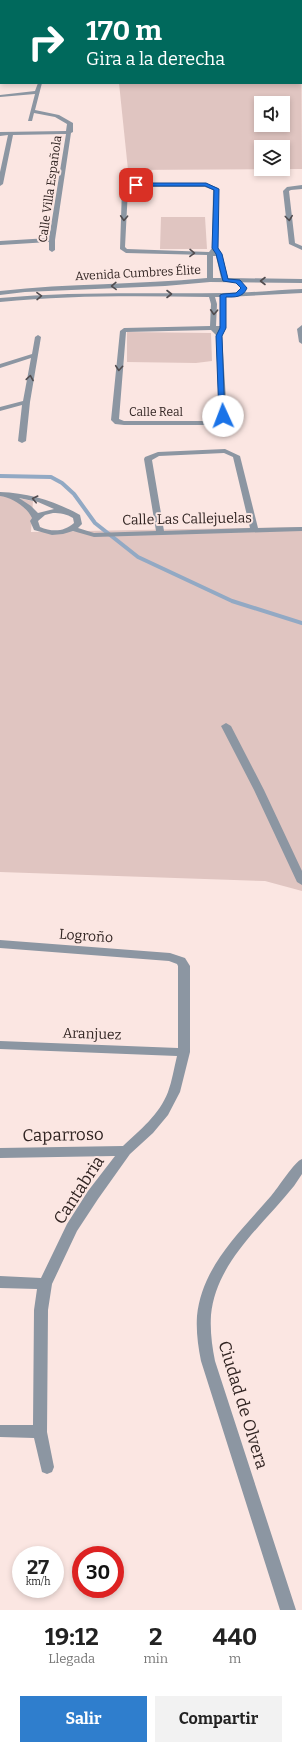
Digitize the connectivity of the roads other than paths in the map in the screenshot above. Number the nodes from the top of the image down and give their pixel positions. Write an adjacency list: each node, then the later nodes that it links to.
1 (40, 84): 2 (street)
2 (37, 94): 3 (street); 4 (street); 5 (street)
3 (0, 96)
4 (0, 100)
5 (33, 111): 6 (street); 7 (street, Calle Villa Española)
6 (30, 120)
7 (70, 132): 9 (street); 12 (street, Calle Villa Española)
8 (0, 134): 9 (street)
9 (12, 134): 10 (street)
10 (0, 184)
11 (302, 186): 14 (street, one-way to 14)
12 (52, 240): 13 (street); 15 (street, Calle Villa Española)
13 (0, 243)
14 (302, 248)
15 (52, 250)
16 (217, 251): 17 (street); 17 (street, one-way to 17); 19 (street)
17 (210, 254): 18 (street)
18 (210, 280): 19 (street, Avenida Cumbres Élite); 22 (street, Avenida Cumbres Élite)
19 (225, 280): 20 (street, Avenida Cumbres Élite)
20 (238, 281): 21 (street, Avenida Cumbres Élite, one-way to 20); 28 (street)
21 (302, 281)
22 (195, 282): 23 (street, Avenida Cumbres Élite, one-way to 23); 26 (street)
23 (77, 288): 25 (street, Avenida Cumbres Élite); 29 (street)
24 (302, 291): 28 (street, Avenida Cumbres Élite)
25 (0, 292)
26 (195, 295): 29 (street, Avenida Cumbres Élite, one-way to 26); 30 (street, Avenida Cumbres Élite)
27 (223, 295): 28 (street, Avenida Cumbres Élite); 30 (street, Avenida Cumbres Élite); 34 (street, Calle Real)
28 (238, 295)
29 (78, 296): 31 (street, Avenida Cumbres Élite, one-way to 29)
30 (212, 296): 33 (street, one-way to 33)
31 (0, 300)
32 (302, 327): 37 (street)
33 (213, 328): 34 (street, Calle Real); 36 (street); 36 (street, Calle Real, one-way to 36)
34 (223, 328): 36 (street, Calle Real)
35 (38, 336): 38 (street)
36 (219, 336)
37 (302, 342)
38 (34, 355): 39 (street); 40 (street, one-way to 38)
39 (0, 366)
40 (26, 402): 41 (street); 42 (street)
41 (0, 409)
42 (22, 441)
43 (67, 512): 44 (street); 44 (street, one-way to 44); 45 (street)
44 (36, 518): 45 (street)
45 (72, 529): 48 (street, Calle Las Callejuelas)
46 (302, 529): 47 (street, Calle Las Callejuelas)
47 (255, 531): 48 (street, Calle Las Callejuelas); 48 (street)
48 (160, 533)
49 (226, 726): 50 (street)
50 (302, 882)
51 (0, 944): 52 (street, Logroño)
52 (170, 956): 54 (street, Cantabria)
53 (0, 1045): 54 (street, Aranjuez)
54 (184, 1052): 55 (street, Cantabria)
55 (126, 1151): 56 (street, Caparroso); 59 (street, Cantabria)
56 (0, 1153)
57 (302, 1164): 63 (street, Ciudad de Olvera)
58 (0, 1282): 59 (street)
59 (45, 1284): 61 (street, Cantabria)
60 (0, 1431): 61 (street)
61 (40, 1432): 62 (street, Cantabria)
62 (47, 1467)
63 (288, 1610)

